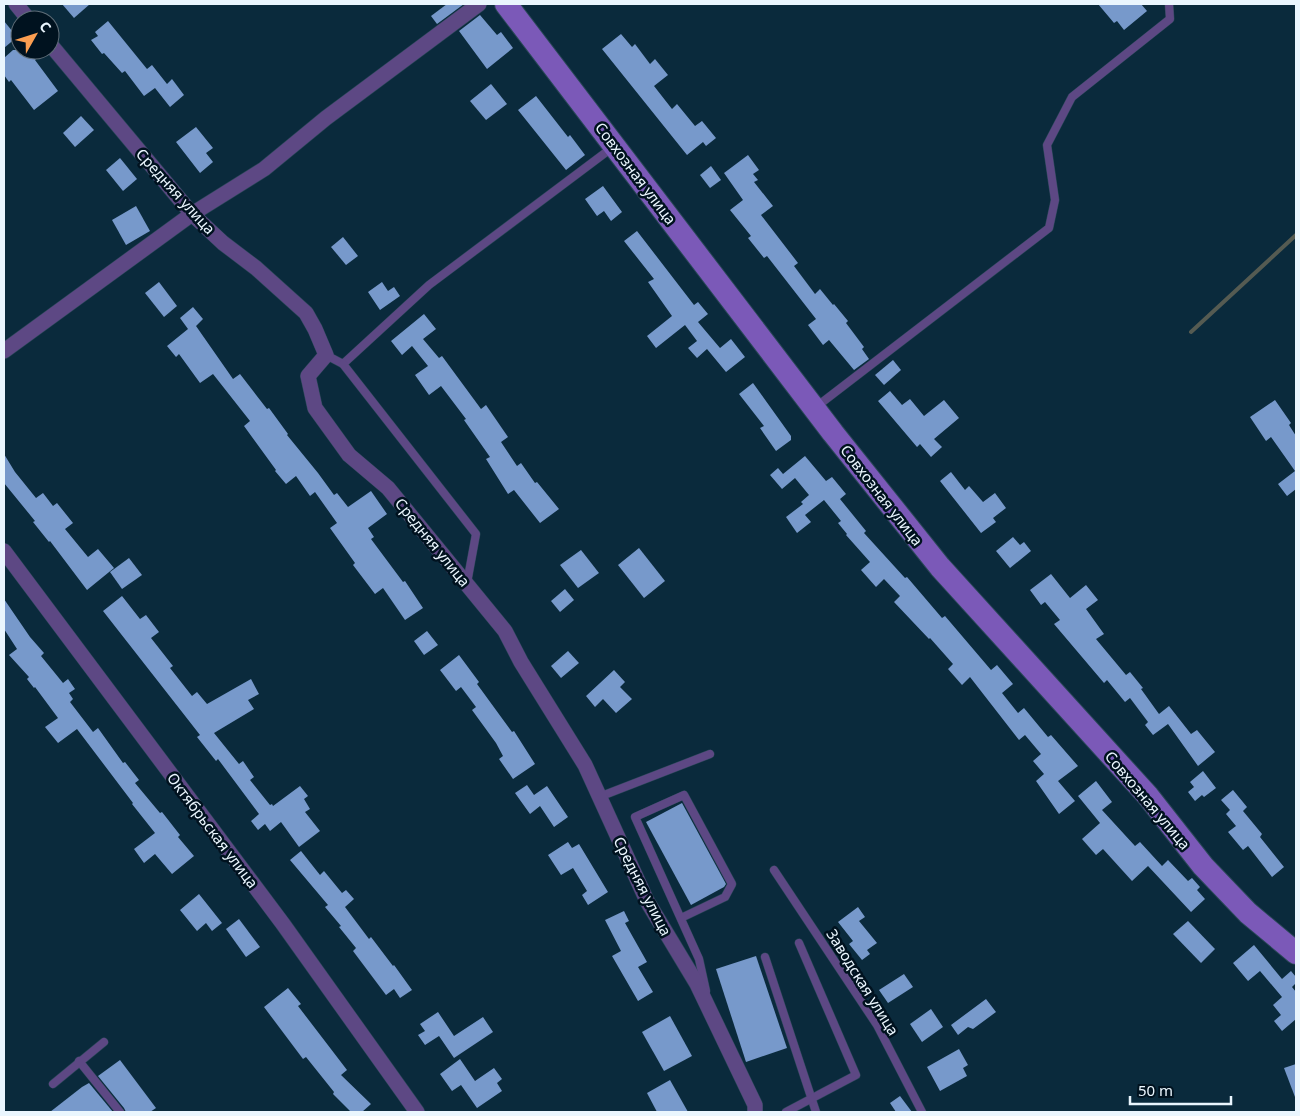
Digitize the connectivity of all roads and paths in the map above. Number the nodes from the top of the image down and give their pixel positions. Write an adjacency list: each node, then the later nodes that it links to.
1 (479, 4): 6 (street)
2 (506, 4): 5 (street, Совхозная улица)
3 (1170, 4): 10 (lane)
4 (60, 56): 6 (street, Средняя улица)
5 (615, 146): 9 (lane); 10 (street, Совхозная улица)
6 (192, 214): 7 (street); 8 (street, Средняя улица)
7 (4, 351)
8 (326, 355): 9 (lane); 12 (street, Средняя улица)
9 (343, 364): 12 (lane)
10 (815, 408): 18 (street, Совхозная улица)
11 (4, 551): 26 (street, Октябрьская улица)
12 (467, 584): 14 (street, Средняя улица)
13 (710, 754): 14 (lane)
14 (600, 797): 20 (street, Средняя улица)
15 (774, 870): 30 (lane, Заводская улица)
16 (681, 918): 16 (lane); 20 (lane)
17 (799, 943): 24 (lane)
18 (1296, 953)
19 (765, 957): 24 (lane)
20 (711, 1012): 27 (street, Средняя улица)
21 (104, 1042): 22 (lane)
22 (79, 1061): 23 (lane); 25 (lane)
23 (53, 1084)
24 (812, 1098): 28 (lane); 29 (lane)
25 (120, 1112)
26 (417, 1112)
27 (755, 1112)
28 (786, 1112)
29 (816, 1112)
30 (922, 1112)

